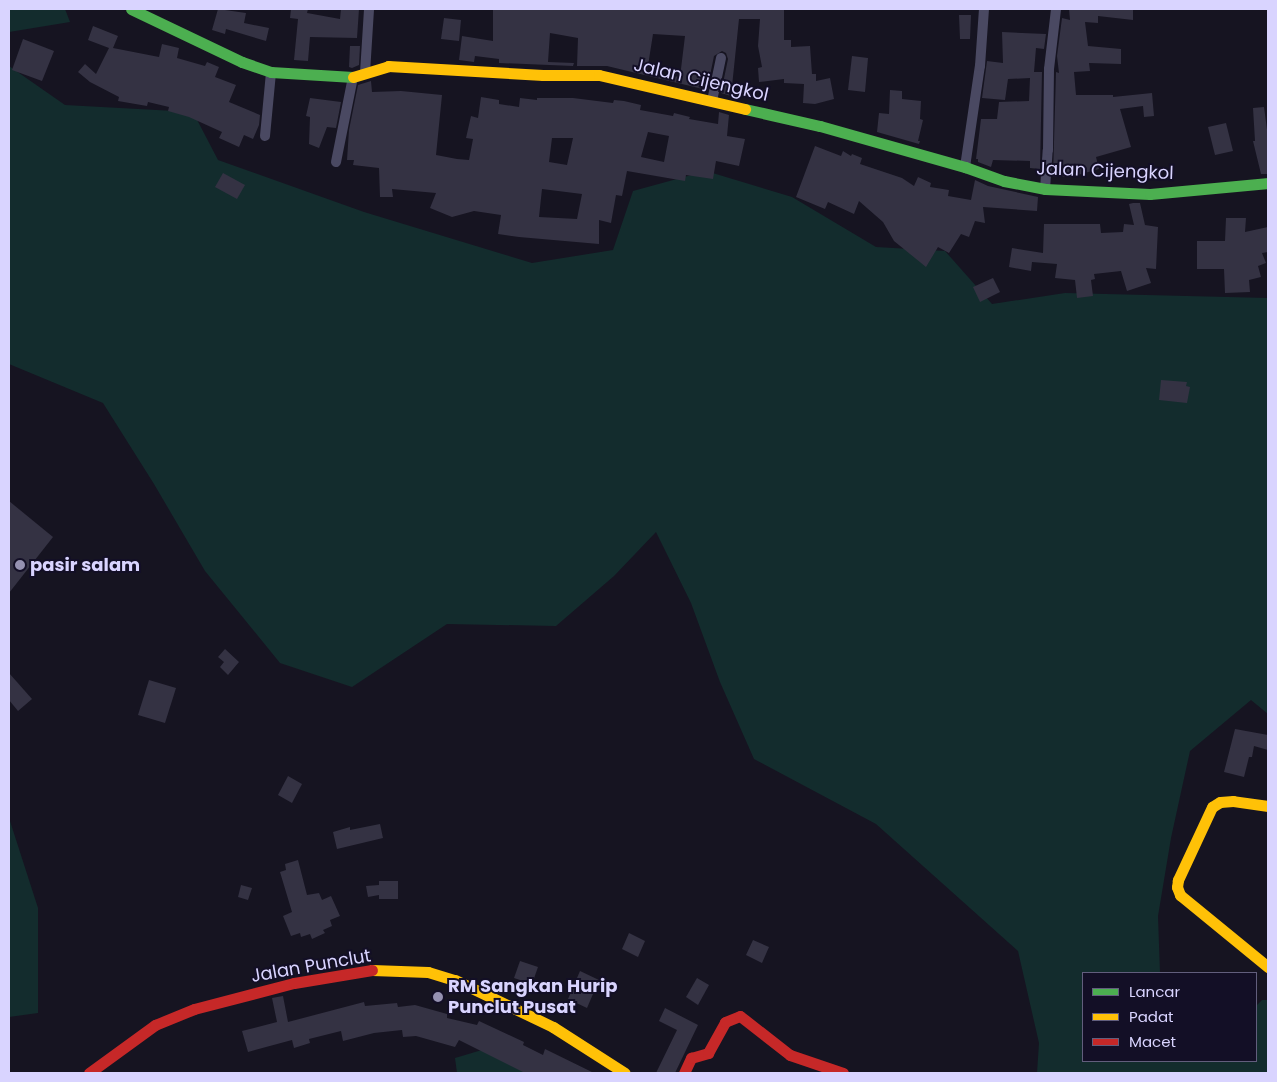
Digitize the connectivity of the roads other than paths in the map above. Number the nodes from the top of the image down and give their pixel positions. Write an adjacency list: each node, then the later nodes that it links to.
1 (131, 9): 6 (street, Jalan Cijengkol)
2 (369, 9): 7 (street)
3 (984, 9): 12 (street)
4 (1056, 9): 14 (street)
5 (721, 58): 9 (street)
6 (271, 72): 8 (street, Jalan Cijengkol); 10 (street)
7 (366, 73): 8 (street, Jalan Cijengkol); 9 (street, Jalan Cijengkol)
8 (353, 77): 11 (street)
9 (712, 101): 12 (street, Jalan Cijengkol)
10 (265, 136)
11 (336, 162)
12 (964, 167): 14 (street, Jalan Cijengkol)
13 (1268, 183): 14 (street, Jalan Cijengkol)
14 (1045, 189)
15 (1268, 806): 16 (street)
16 (1268, 967)
17 (89, 1073): 18 (street, Jalan Punclut)
18 (626, 1073)
19 (684, 1073): 20 (street)
20 (843, 1073)

